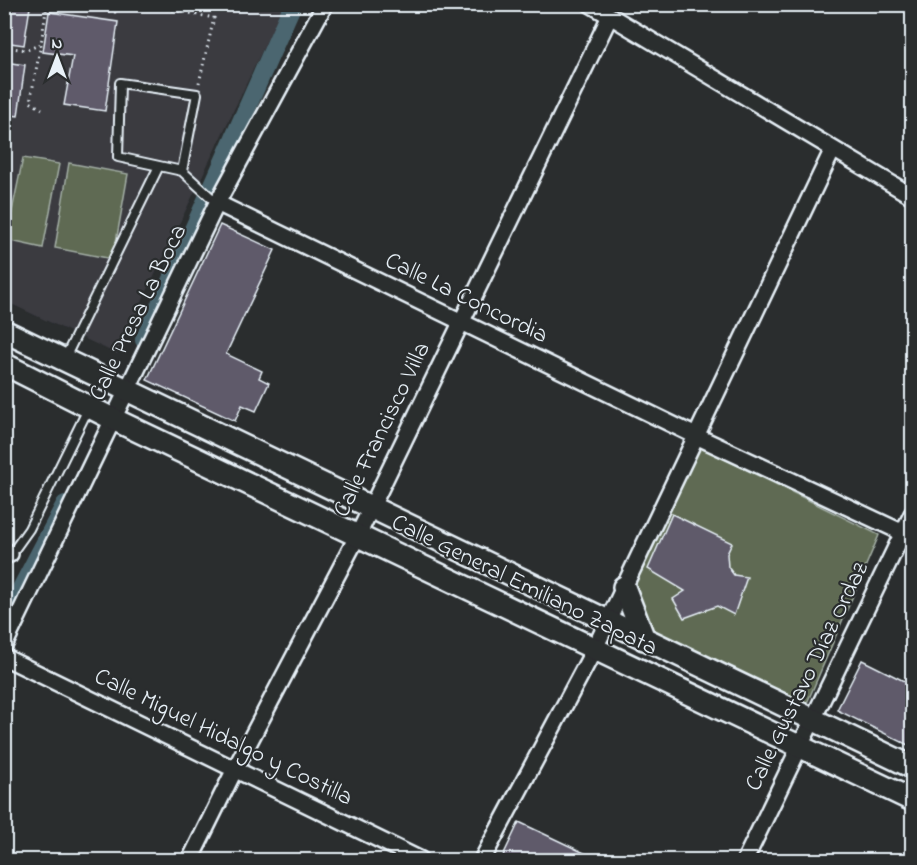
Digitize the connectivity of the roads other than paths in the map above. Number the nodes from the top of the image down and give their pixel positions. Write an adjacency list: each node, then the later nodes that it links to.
1 (325, 4): 8 (street, Calle Presa La Boca)
2 (590, 4): 3 (street)
3 (610, 16): 4 (street); 9 (street, Calle Francisco Villa)
4 (833, 149): 7 (street); 16 (street)
5 (159, 166): 6 (lane); 6 (lane); 11 (lane)
6 (182, 171): 8 (lane)
7 (912, 196)
8 (217, 203): 9 (street, Calle La Concordia); 13 (street, Calle Presa La Boca)
9 (461, 322): 16 (street, Calle La Concordia); 17 (street, Calle Francisco Villa)
10 (4, 331): 11 (street, Calle General Emiliano Zapata)
11 (64, 360): 13 (street, Calle General Emiliano Zapata)
12 (4, 364): 14 (street, Calle General Emiliano Zapata)
13 (127, 390): 15 (street, Calle Presa La Boca); 17 (street, Calle General Emiliano Zapata)
14 (90, 405): 15 (street, Calle General Emiliano Zapata); 21 (lane)
15 (113, 419): 19 (street, Calle General Emiliano Zapata); 25 (street, Calle Presa La Boca)
16 (696, 436): 20 (street, Calle La Concordia); 22 (street)
17 (371, 507): 19 (street, Calle Francisco Villa); 23 (street, Calle General Emiliano Zapata)
18 (912, 514): 20 (street, Calle Gustavo Díaz Ordaz)
19 (358, 535): 26 (street, Calle General Emiliano Zapata); 31 (street, Calle Francisco Villa)
20 (908, 535): 28 (street, Calle Gustavo Díaz Ordaz)
21 (6, 556)
22 (624, 587): 23 (street); 24 (street)
23 (608, 621): 24 (street, Calle General Emiliano Zapata); 26 (street)
24 (644, 639): 28 (street, Calle General Emiliano Zapata)
25 (4, 646)
26 (595, 648): 29 (street, Calle General Emiliano Zapata); 35 (street)
27 (4, 657): 31 (street, Calle Miguel Hidalgo y Costilla)
28 (814, 718): 29 (street, Calle Gustavo Díaz Ordaz); 30 (street, Calle General Emiliano Zapata)
29 (801, 745): 32 (street, Calle General Emiliano Zapata); 36 (street, Calle Gustavo Díaz Ordaz)
30 (912, 767)
31 (236, 769): 33 (street, Calle Francisco Villa); 34 (street, Calle Miguel Hidalgo y Costilla)
32 (912, 800)
33 (190, 861)
34 (421, 861)
35 (482, 861)
36 (745, 861)

